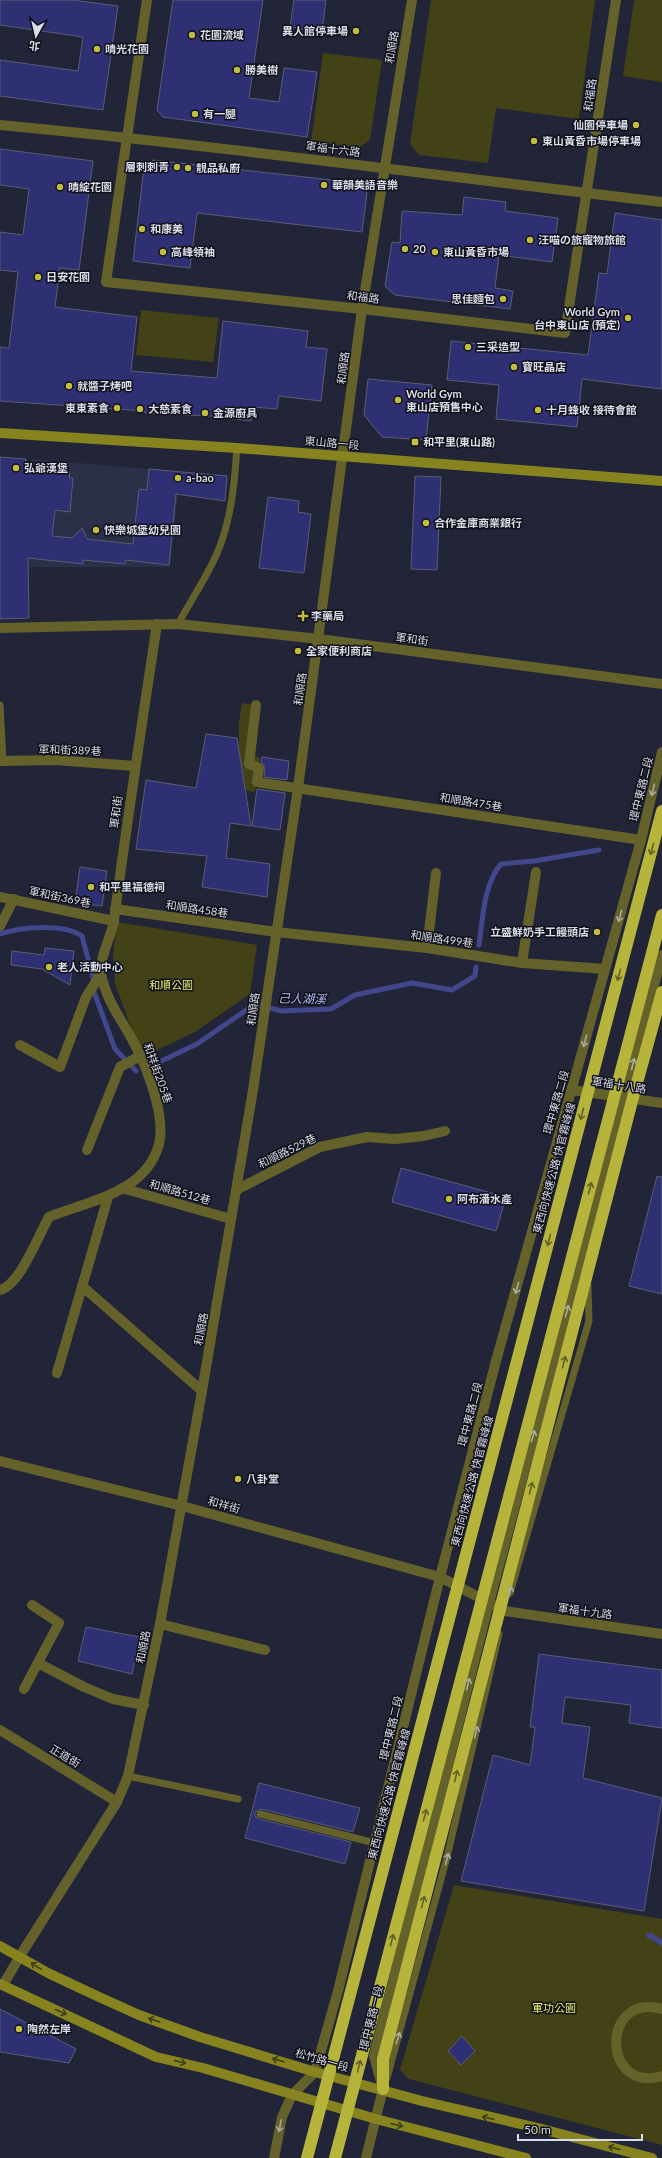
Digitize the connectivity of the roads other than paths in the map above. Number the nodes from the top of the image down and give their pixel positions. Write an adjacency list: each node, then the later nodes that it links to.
1 (147, 0): 5 (street, 和福路)
2 (412, 0): 6 (street, 和順路)
3 (616, 0): 7 (street, 和福路)
4 (0, 125): 5 (street, 軍福十六路)
5 (126, 137): 6 (street, 軍福十六路); 9 (street, 和福路)
6 (386, 167): 7 (street, 軍福十六路); 9 (street, 和順路)
7 (588, 193): 8 (street, 軍福十六路); 9 (street, 和福路)
8 (662, 202)
9 (362, 309): 12 (street, 和順路)
10 (0, 433): 11 (street, 東山路一段)
11 (237, 448): 12 (street, 東山路一段); 15 (lane)
12 (344, 456): 13 (street, 東山路一段); 17 (street, 和順路)
13 (662, 481)
14 (158, 624): 15 (street, 軍和街); 16 (street, 軍和街); 23 (street, 軍和街)
15 (178, 624): 17 (street, 軍和街)
16 (0, 628)
17 (319, 639): 18 (street, 軍和街); 24 (street, 和順路)
18 (662, 684)
19 (0, 705): 22 (lane, 軍和街389巷)
20 (256, 705): 24 (street, 和順路475巷)
21 (662, 752): 26 (street, 環中東路二段, one-way to 26)
22 (2, 761): 23 (street, 軍和街389巷)
23 (135, 766): 31 (street, 軍和街)
24 (298, 788): 26 (street, 和順路475巷); 35 (street, 和順路)
25 (662, 811): 86 (highway, 東西向快速公路 快官霧峰線, one-way to 86, bridge)
26 (641, 840): 39 (street, 環中東路二段, one-way to 39)
27 (436, 872): 36 (street)
28 (536, 872): 38 (street)
29 (0, 897): 30 (street, 軍和街369巷)
30 (14, 899): 33 (street, 軍和街369巷); 34 (street)
31 (114, 910): 33 (street); 35 (street, 和順路458巷)
32 (662, 915): 87 (highway, one-way to 32, bridge)
33 (114, 921): 40 (street)
34 (0, 927)
35 (276, 932): 36 (street, 和順路499巷); 50 (street, 和順路)
36 (427, 948): 38 (street, 和順路499巷)
37 (662, 954): 45 (street, one-way to 37)
38 (522, 963): 39 (street, 和順路499巷)
39 (605, 969): 44 (street, 環中東路二段, one-way to 44)
40 (99, 976): 42 (street); 43 (street, 和祥街205巷)
41 (662, 992): 82 (highway, one-way to 41, bridge)
42 (20, 1045)
43 (139, 1056): 48 (street); 49 (street, 和祥街205巷)
44 (572, 1090): 45 (street, 軍福十八路); 60 (street, 環中東路二段, one-way to 60)
45 (624, 1098): 46 (street, 軍福十八路); 53 (street)
46 (662, 1103)
47 (445, 1131): 50 (street, 和順路529巷)
48 (87, 1150)
49 (122, 1188): 51 (street, 和祥街205巷); 52 (street, 和順路512巷)
50 (236, 1190): 52 (street, 和順路)
51 (108, 1197): 54 (street); 55 (street, 和祥街205巷)
52 (231, 1219): 57 (street, 和順路)
53 (586, 1236): 61 (street, one-way to 53); 63 (lane, one-way to 53)
54 (82, 1286): 56 (street); 57 (street)
55 (0, 1290)
56 (57, 1373)
57 (202, 1391): 59 (street, 和順路)
58 (0, 1461): 59 (street, 和祥街)
59 (182, 1506): 60 (street, 和祥街); 64 (street, 和順路)
60 (440, 1577): 61 (street, 和祥街); 75 (street, 環中東路二段)
61 (489, 1603): 63 (street, 軍福十九路); 82 (street, 環中東路一段, one-way to 61)
62 (32, 1605): 67 (street)
63 (505, 1611): 65 (street, 軍福十九路); 82 (lane, one-way to 63)
64 (160, 1624): 66 (street); 69 (street, 和順路)
65 (662, 1634)
66 (265, 1650)
67 (38, 1663): 68 (street); 69 (street)
68 (24, 1689)
69 (144, 1705): 71 (street, 和順路)
70 (0, 1730): 73 (street, 正道街)
71 (128, 1776): 72 (lane); 73 (street, 和順路)
72 (238, 1799)
73 (117, 1802): 77 (street, 和順路)
74 (260, 1814): 75 (lane)
75 (375, 1843): 80 (street, 環中東路二段)
76 (0, 1946): 77 (street, 松竹路一段)
77 (20, 1956): 78 (street, 和順路); 80 (street, 松竹路一段, one-way to 77)
78 (2, 1984): 83 (street, one-way to 83)
79 (662, 2010): 81 (street)
80 (315, 2072): 82 (street, 松竹路一段); 83 (street, 環中東路二段)
81 (662, 2076)
82 (384, 2089): 84 (street); 90 (street, 松竹路一段, one-way to 82)
83 (292, 2095): 84 (street); 85 (street, one-way to 85)
84 (376, 2119): 88 (street); 89 (street, one-way to 89)
85 (274, 2158)
86 (307, 2158)
87 (336, 2158)
88 (366, 2158)
89 (526, 2158)
90 (652, 2158)

